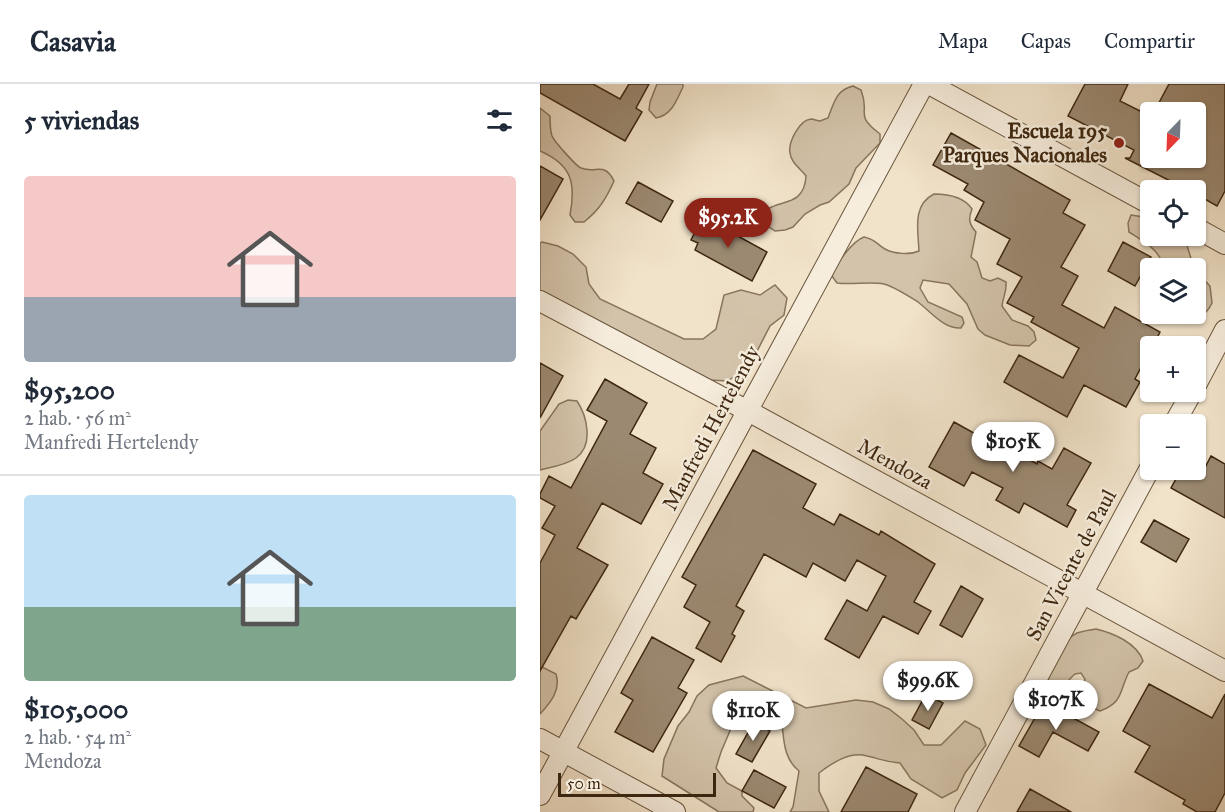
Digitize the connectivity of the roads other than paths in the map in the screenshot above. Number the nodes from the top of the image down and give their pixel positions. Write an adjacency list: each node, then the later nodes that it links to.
1 (924, 84): 9 (street, Manfredi Hertelendy)
2 (929, 84): 3 (street)
3 (1140, 199)
4 (1206, 234): 5 (street)
5 (1225, 244)
6 (540, 301): 9 (street, Mendoza)
7 (1225, 330): 8 (street)
8 (1206, 366)
9 (748, 411): 11 (street, Mendoza); 14 (street, Manfredi Hertelendy)
10 (1144, 480): 11 (street, San Vicente de Paul)
11 (1083, 594): 12 (street, Mendoza); 17 (street, San Vicente de Paul)
12 (1225, 671)
13 (540, 739): 14 (street)
14 (564, 752): 15 (street, Manfredi Hertelendy); 16 (street)
15 (540, 795)
16 (675, 812)
17 (965, 812)

